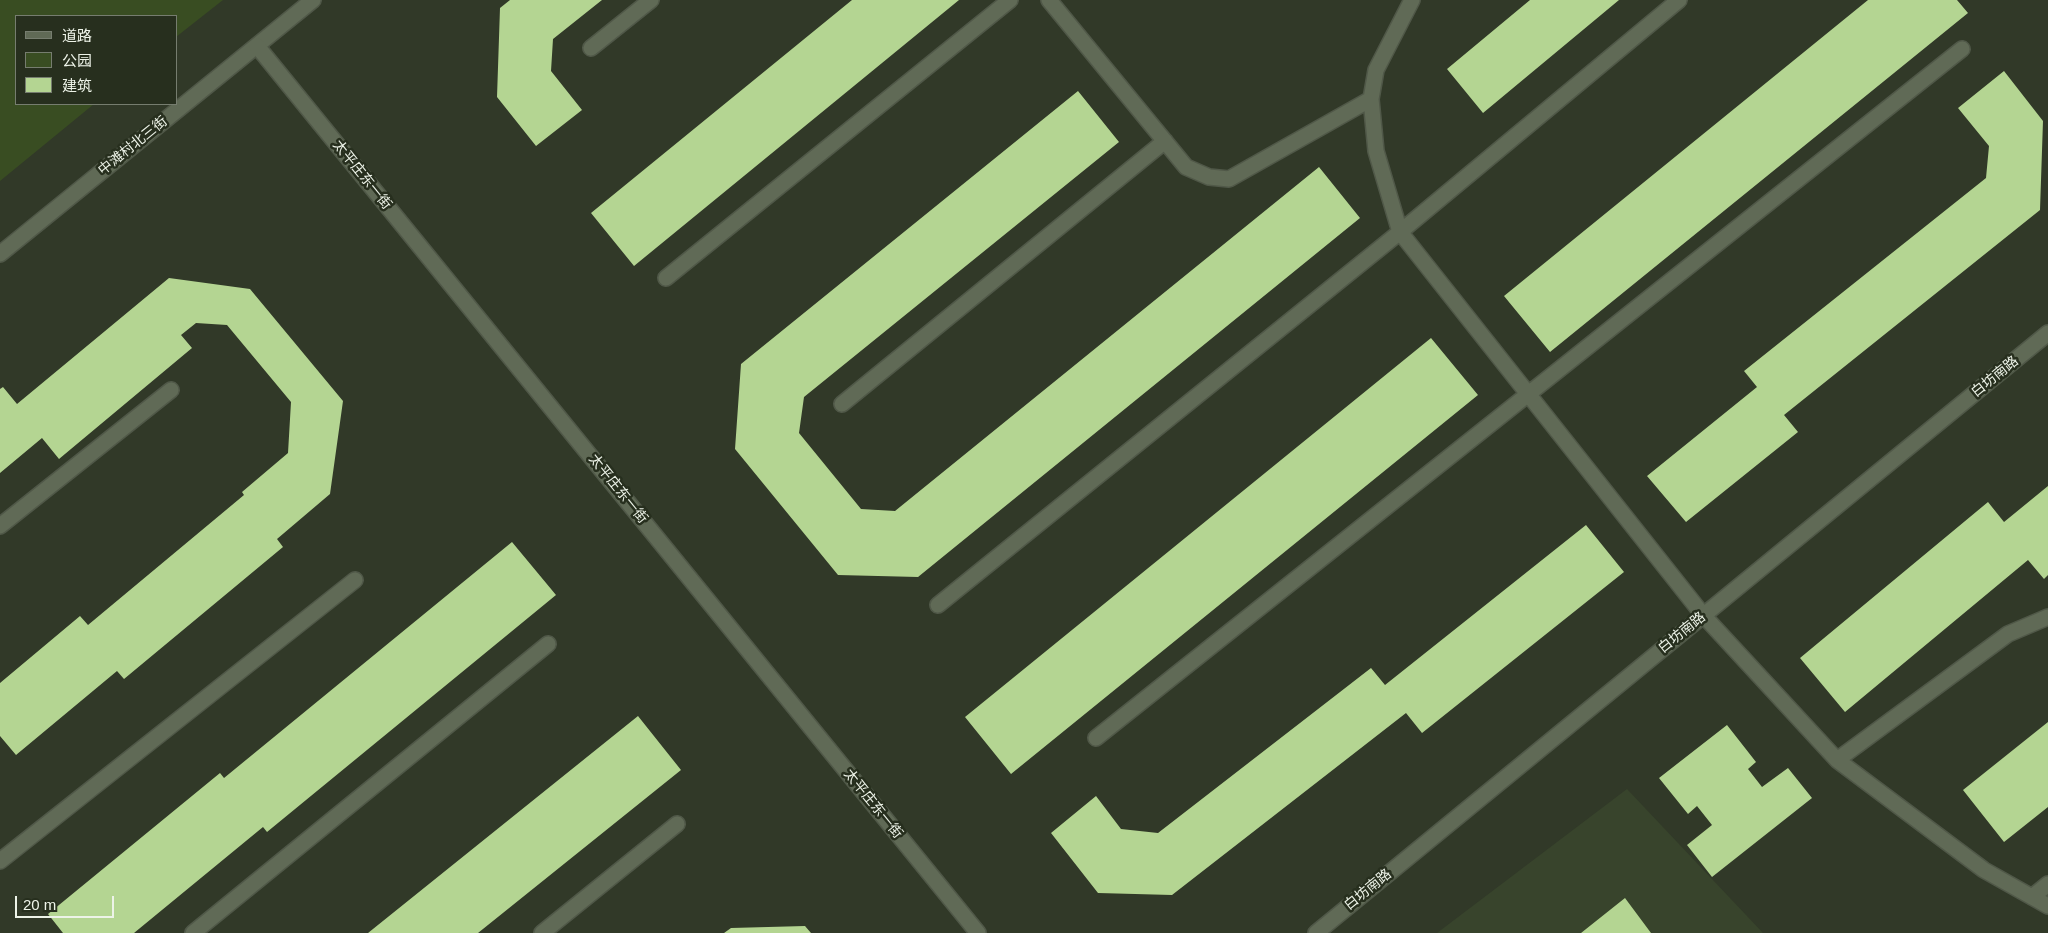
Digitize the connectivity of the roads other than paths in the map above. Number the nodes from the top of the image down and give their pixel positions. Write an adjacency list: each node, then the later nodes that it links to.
1 (313, 0): 7 (street, 中滩村北三街)
2 (651, 0): 8 (street)
3 (1010, 0): 14 (street)
4 (1049, 0): 11 (street)
5 (1412, 0): 10 (street)
6 (1679, 0): 12 (street)
7 (257, 46): 13 (street, 中滩村北三街); 34 (street, 太平庄东一街)
8 (591, 48)
9 (1962, 48): 17 (street)
10 (1371, 98): 11 (street); 12 (street)
11 (1165, 141): 18 (street)
12 (1400, 232): 17 (street); 21 (street)
13 (0, 254)
14 (666, 278)
15 (2048, 333): 22 (street, 白坊南路)
16 (172, 390): 19 (street)
17 (1527, 394): 22 (street); 25 (street)
18 (842, 404)
19 (0, 526)
20 (355, 580): 28 (street)
21 (938, 605)
22 (1703, 615): 26 (street); 35 (street, 白坊南路)
23 (2048, 617): 26 (street)
24 (548, 644): 32 (street)
25 (1096, 738)
26 (1837, 760): 30 (street)
27 (676, 824): 33 (street)
28 (0, 861)
29 (2048, 884): 30 (street)
30 (2032, 897): 31 (street)
31 (2048, 906)
32 (193, 933)
33 (542, 933)
34 (978, 933)
35 (1316, 933)

